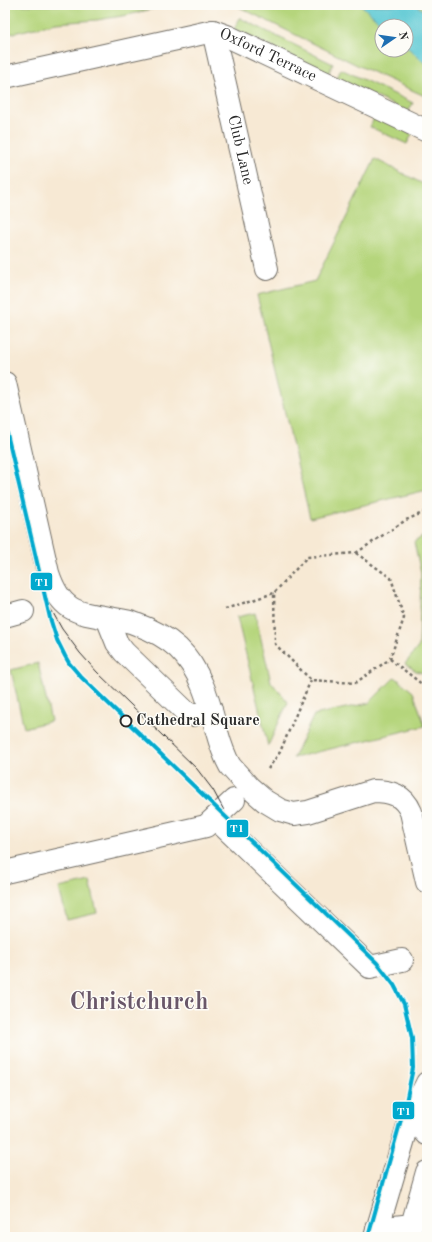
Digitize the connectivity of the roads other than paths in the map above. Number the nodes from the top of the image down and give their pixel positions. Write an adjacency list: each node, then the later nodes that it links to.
1 (213, 31): 2 (street, Oxford Terrace); 3 (street, Oxford Terrace); 4 (street, Club Lane)
2 (5, 77)
3 (427, 131)
4 (267, 269)
5 (6, 390): 6 (street)
6 (107, 618): 7 (street); 7 (street)
7 (211, 710): 11 (street)
8 (234, 800): 9 (street)
9 (215, 818): 10 (street); 12 (street)
10 (5, 872)
11 (427, 882)
12 (402, 960)
13 (427, 1083): 14 (street)
14 (411, 1115): 15 (street); 17 (street)
15 (427, 1134)
16 (427, 1172): 17 (street)
17 (376, 1233)

